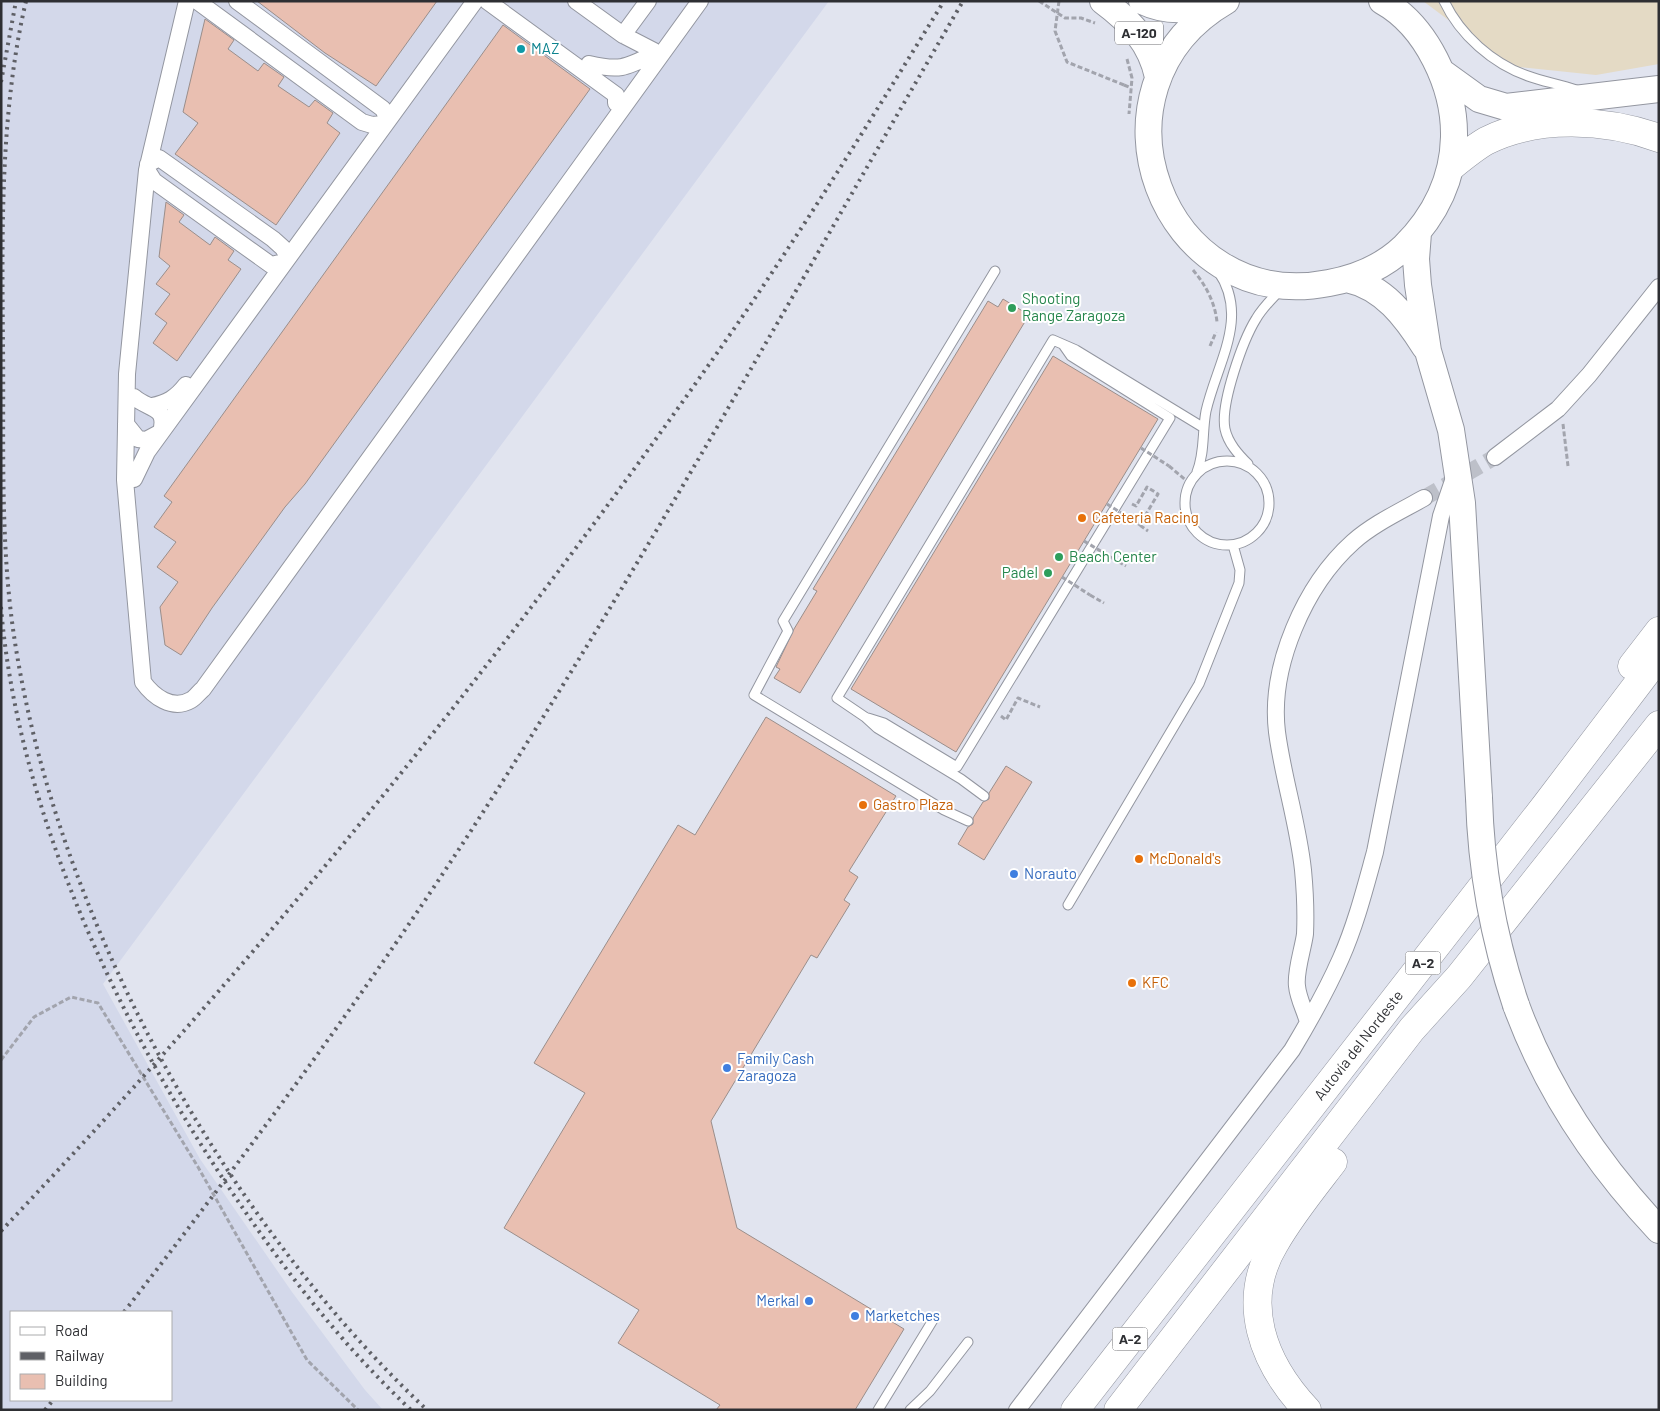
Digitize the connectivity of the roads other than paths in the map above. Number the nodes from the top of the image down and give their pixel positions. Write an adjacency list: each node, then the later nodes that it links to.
1 (187, 1): 28 (street)
2 (197, 1): 25 (street); 28 (street)
3 (237, 1): 25 (street)
4 (461, 1): 25 (street)
5 (475, 1): 25 (street)
6 (488, 1): 23 (street)
7 (502, 1): 19 (street)
8 (576, 1): 17 (street)
9 (648, 1): 17 (street)
10 (691, 1): 18 (street)
11 (700, 1): 23 (street)
12 (1103, 1): 21 (main road, A-120)
13 (1142, 1): 14 (main road, A-120)
14 (1226, 1): 21 (main road)
15 (1444, 1): 24 (lane)
16 (1392, 6): 20 (main road)
17 (624, 35): 18 (street)
18 (653, 53): 19 (street); 23 (street)
19 (588, 64): 23 (street)
20 (1443, 73): 24 (main road); 27 (main road)
21 (1158, 77): 30 (main road)
22 (1659, 89): 24 (main road)
23 (624, 97): 41 (street); 47 (street)
24 (1595, 97)
25 (382, 120): 31 (street)
26 (1659, 138): 27 (highway)
27 (1452, 166): 29 (main road)
28 (152, 168): 31 (street); 31 (street); 38 (street); 41 (street)
29 (1418, 233): 33 (main road); 37 (main road)
30 (1197, 246): 34 (main road); 40 (lane)
31 (282, 258): 39 (street); 42 (street)
32 (995, 271): 55 (lane)
33 (1347, 280): 34 (main road); 37 (main road)
34 (1284, 286): 45 (lane)
35 (1659, 287): 43 (street)
36 (1064, 346): 40 (lane); 52 (lane); 52 (lane)
37 (1428, 351): 44 (main road)
38 (134, 397): 39 (street); 41 (street)
39 (152, 406): 42 (street)
40 (1204, 428): 46 (lane)
41 (130, 429): 42 (street); 47 (street)
42 (161, 432): 47 (street)
43 (1495, 457)
44 (1458, 466): 58 (street); 59 (main road, bridge)
45 (1251, 468): 46 (lane); 49 (lane)
46 (1197, 472): 49 (lane)
47 (134, 479)
48 (1424, 498): 58 (street)
49 (1233, 545): 56 (lane)
50 (1659, 631): 60 (highway)
51 (1659, 656): 60 (highway, Autovía del Nordeste / A-2)
52 (865, 717): 54 (lane)
53 (1659, 725): 57 (highway, A-2)
54 (984, 796)
55 (968, 821)
56 (1068, 905)
57 (1458, 978): 67 (highway, A-2); 68 (highway)
58 (1308, 1022): 65 (street)
59 (1659, 1230)
60 (1186, 1268): 66 (highway, Autovía del Nordeste / A-2)
61 (933, 1320): 63 (lane)
62 (968, 1342): 64 (lane)
63 (878, 1410)
64 (910, 1410)
65 (1017, 1410)
66 (1075, 1410)
67 (1118, 1410)
68 (1307, 1410)

